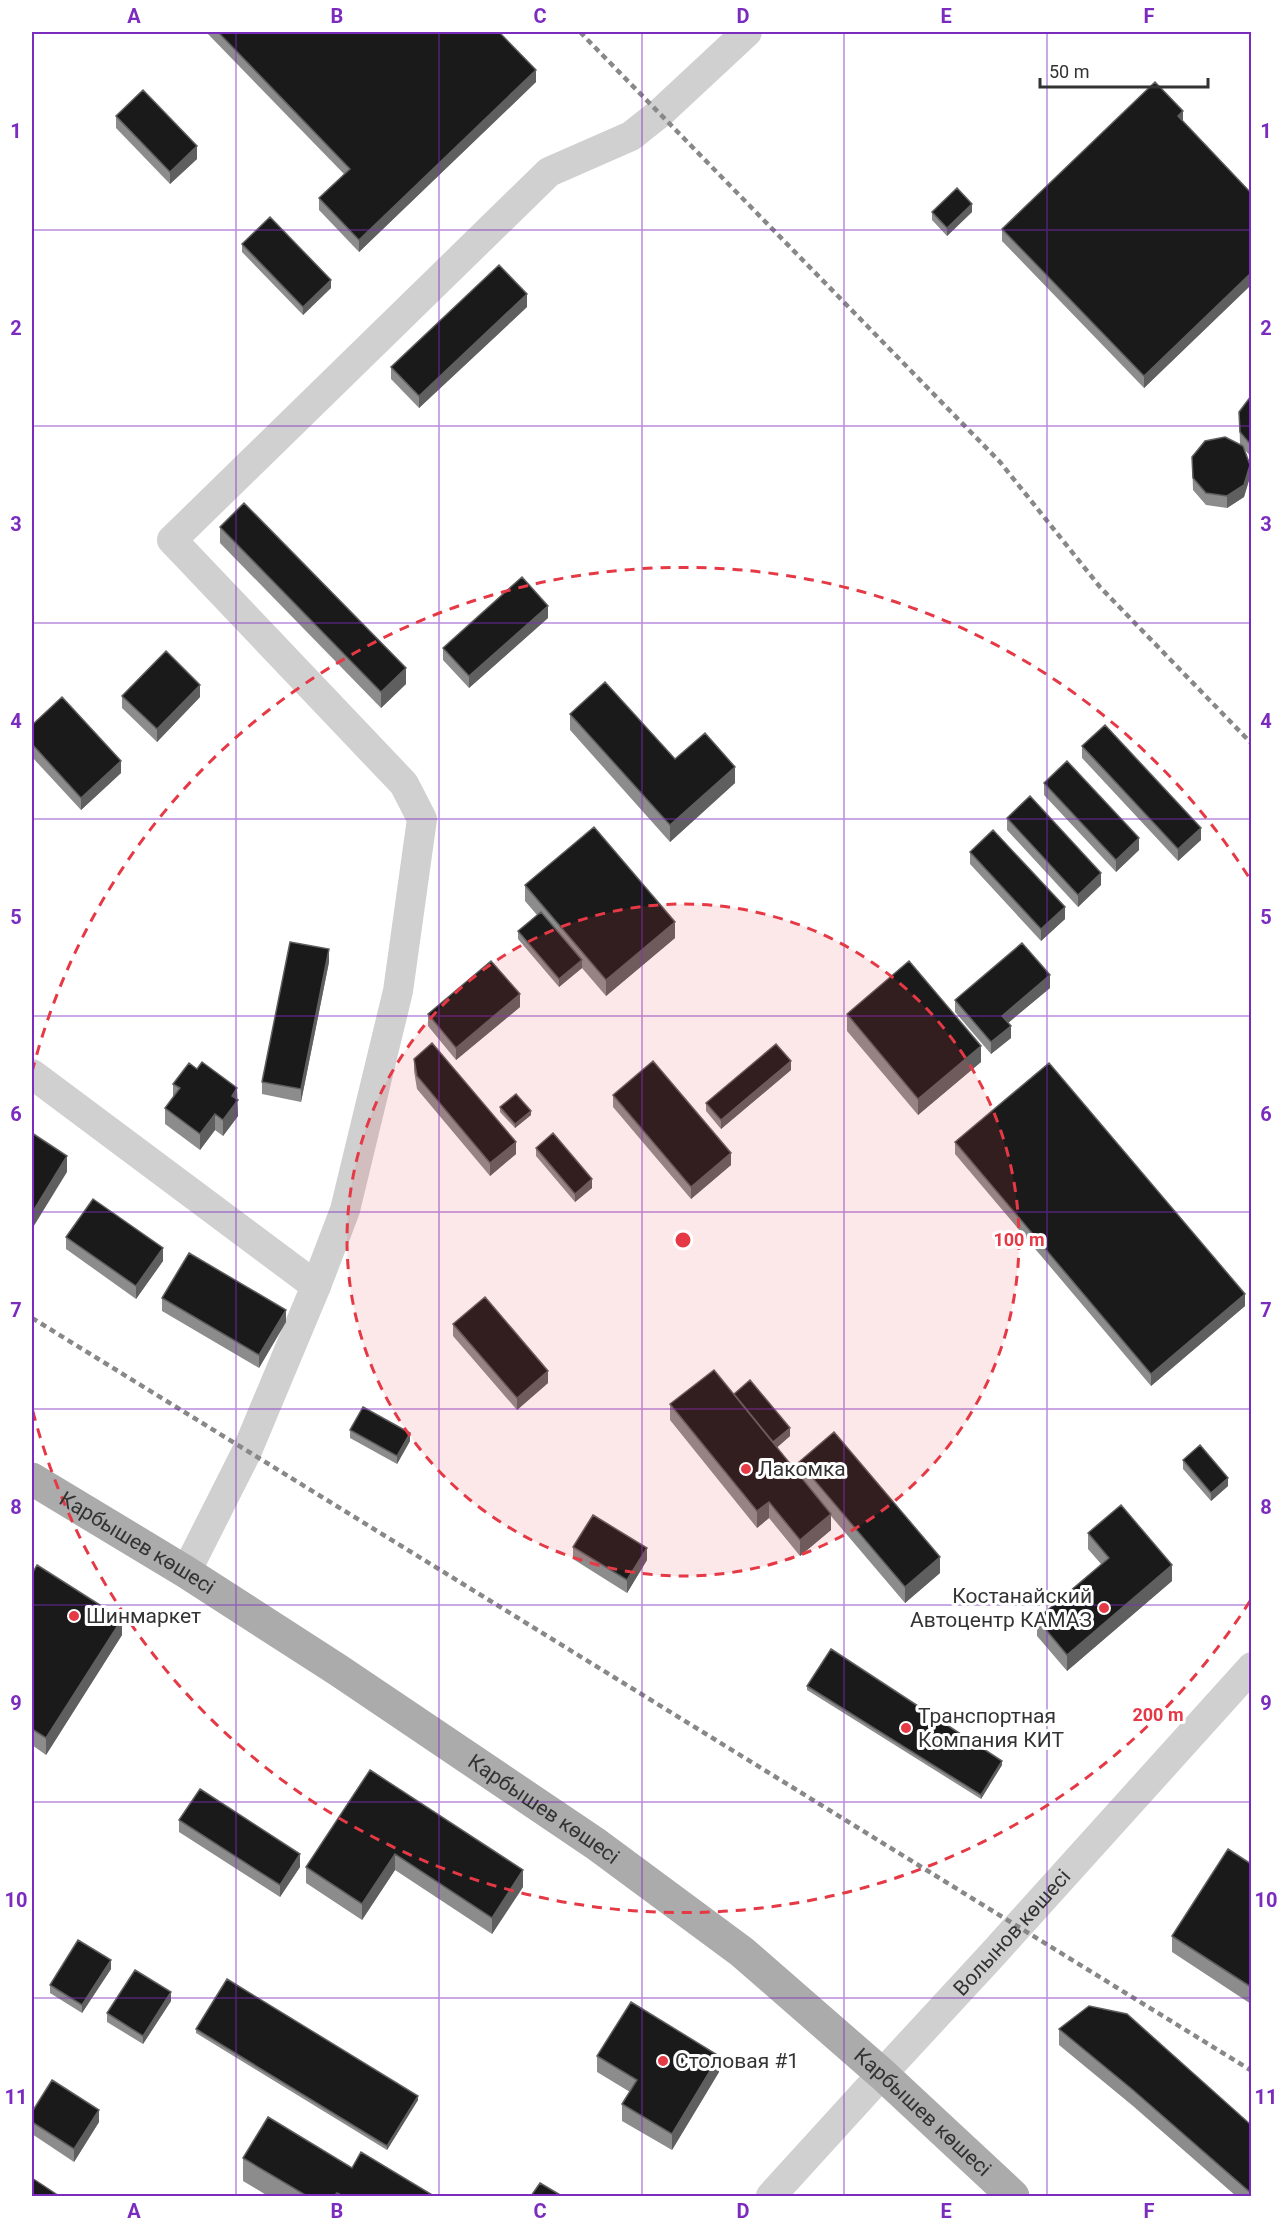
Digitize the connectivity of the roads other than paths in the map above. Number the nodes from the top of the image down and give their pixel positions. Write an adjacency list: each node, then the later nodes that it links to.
1 (747, 32): 3 (street)
2 (32, 1074): 3 (street)
3 (316, 1286): 5 (street)
4 (32, 1479): 5 (main road, Карбышев көшесі)
5 (186, 1572): 7 (main road, Карбышев көшесі)
6 (1251, 1666): 7 (street, Волынов көшесі)
7 (882, 2074): 8 (street, Волынов көшесі); 9 (main road, Карбышев көшесі)
8 (771, 2196)
9 (1013, 2196)

